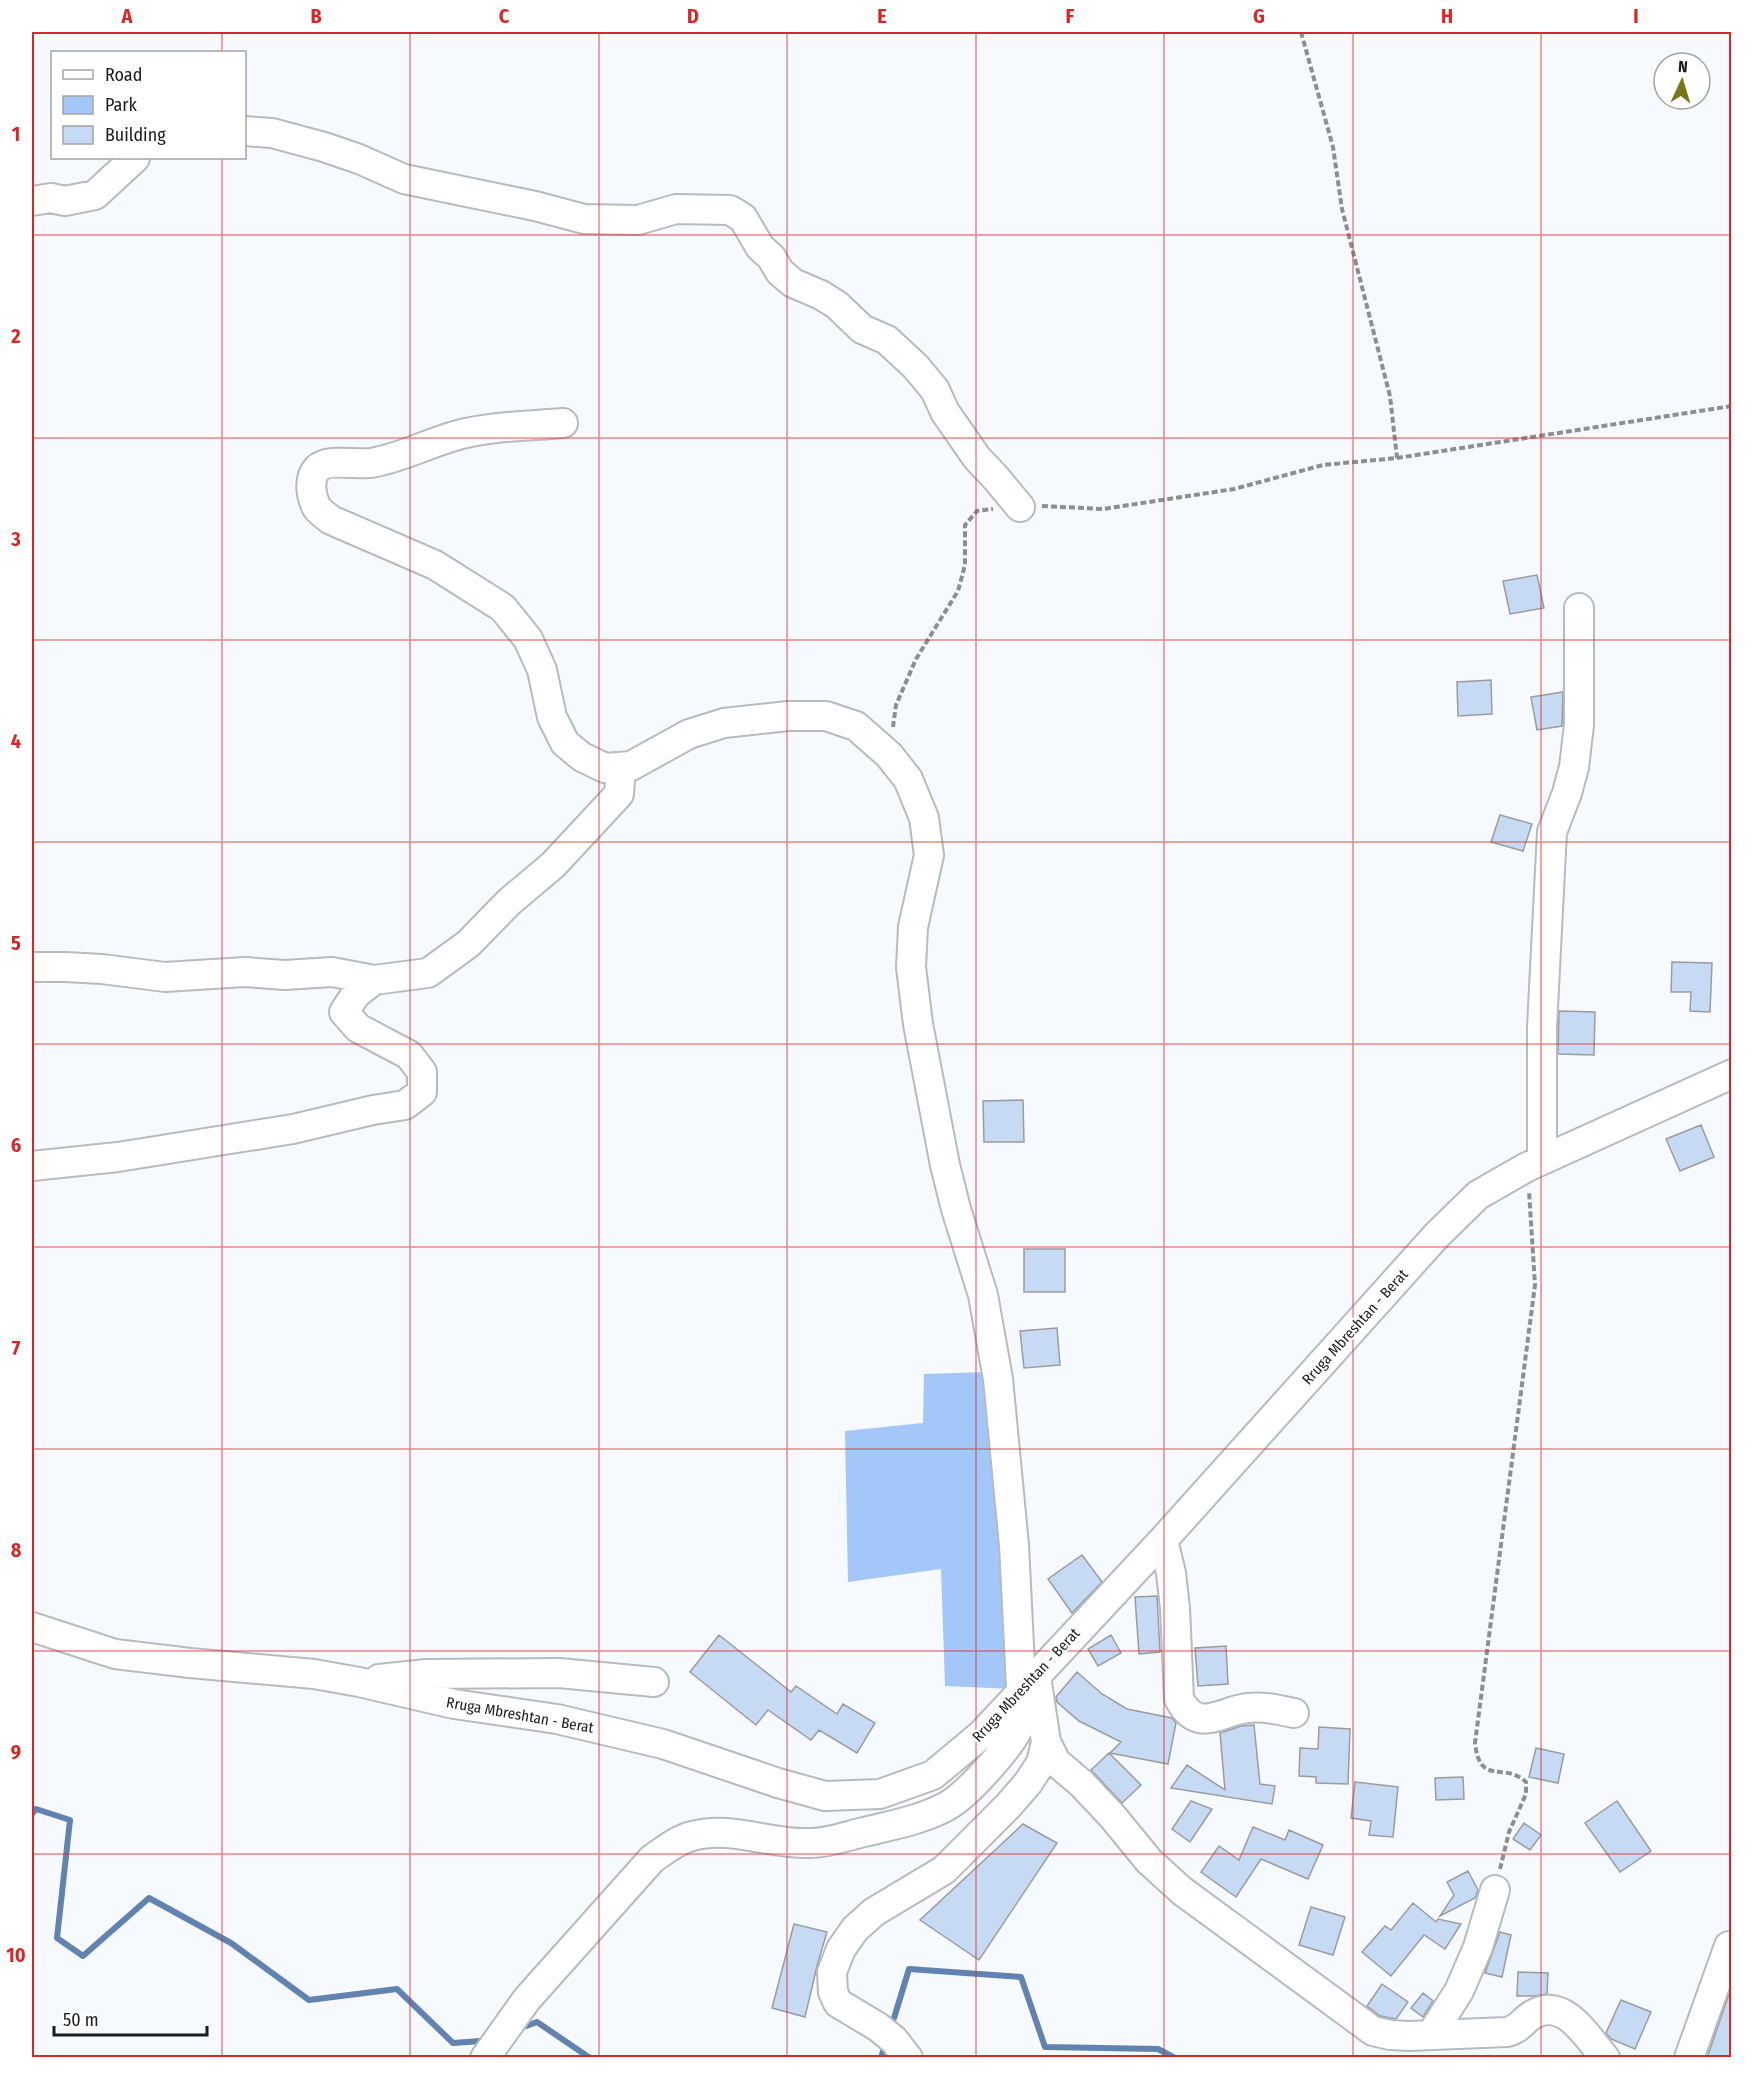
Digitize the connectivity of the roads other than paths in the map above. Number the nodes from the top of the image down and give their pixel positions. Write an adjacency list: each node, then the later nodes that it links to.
1 (246, 131): 5 (street)
2 (134, 159): 3 (street)
3 (32, 201)
4 (563, 423): 7 (street)
5 (1020, 507)
6 (1579, 608): 11 (street)
7 (621, 767): 9 (street); 17 (street)
8 (32, 967): 9 (street)
9 (374, 980): 12 (street)
10 (1731, 1074): 11 (street, Rruga Mbreshtan - Berat)
11 (1534, 1163): 13 (street, Rruga Mbreshtan - Berat)
12 (32, 1166)
13 (1163, 1540): 17 (street, Rruga Mbreshtan - Berat); 18 (street)
14 (32, 1627): 15 (street, Rruga Mbreshtan - Berat)
15 (359, 1682): 16 (street); 17 (street, Rruga Mbreshtan - Berat)
16 (654, 1682)
17 (1029, 1682): 19 (street); 23 (street)
18 (1294, 1713)
19 (1046, 1742): 22 (street); 24 (street)
20 (1495, 1890): 22 (street)
21 (1729, 1946): 26 (street)
22 (1431, 2035): 25 (street)
23 (485, 2058)
24 (908, 2058)
25 (1605, 2058)
26 (1689, 2058)

